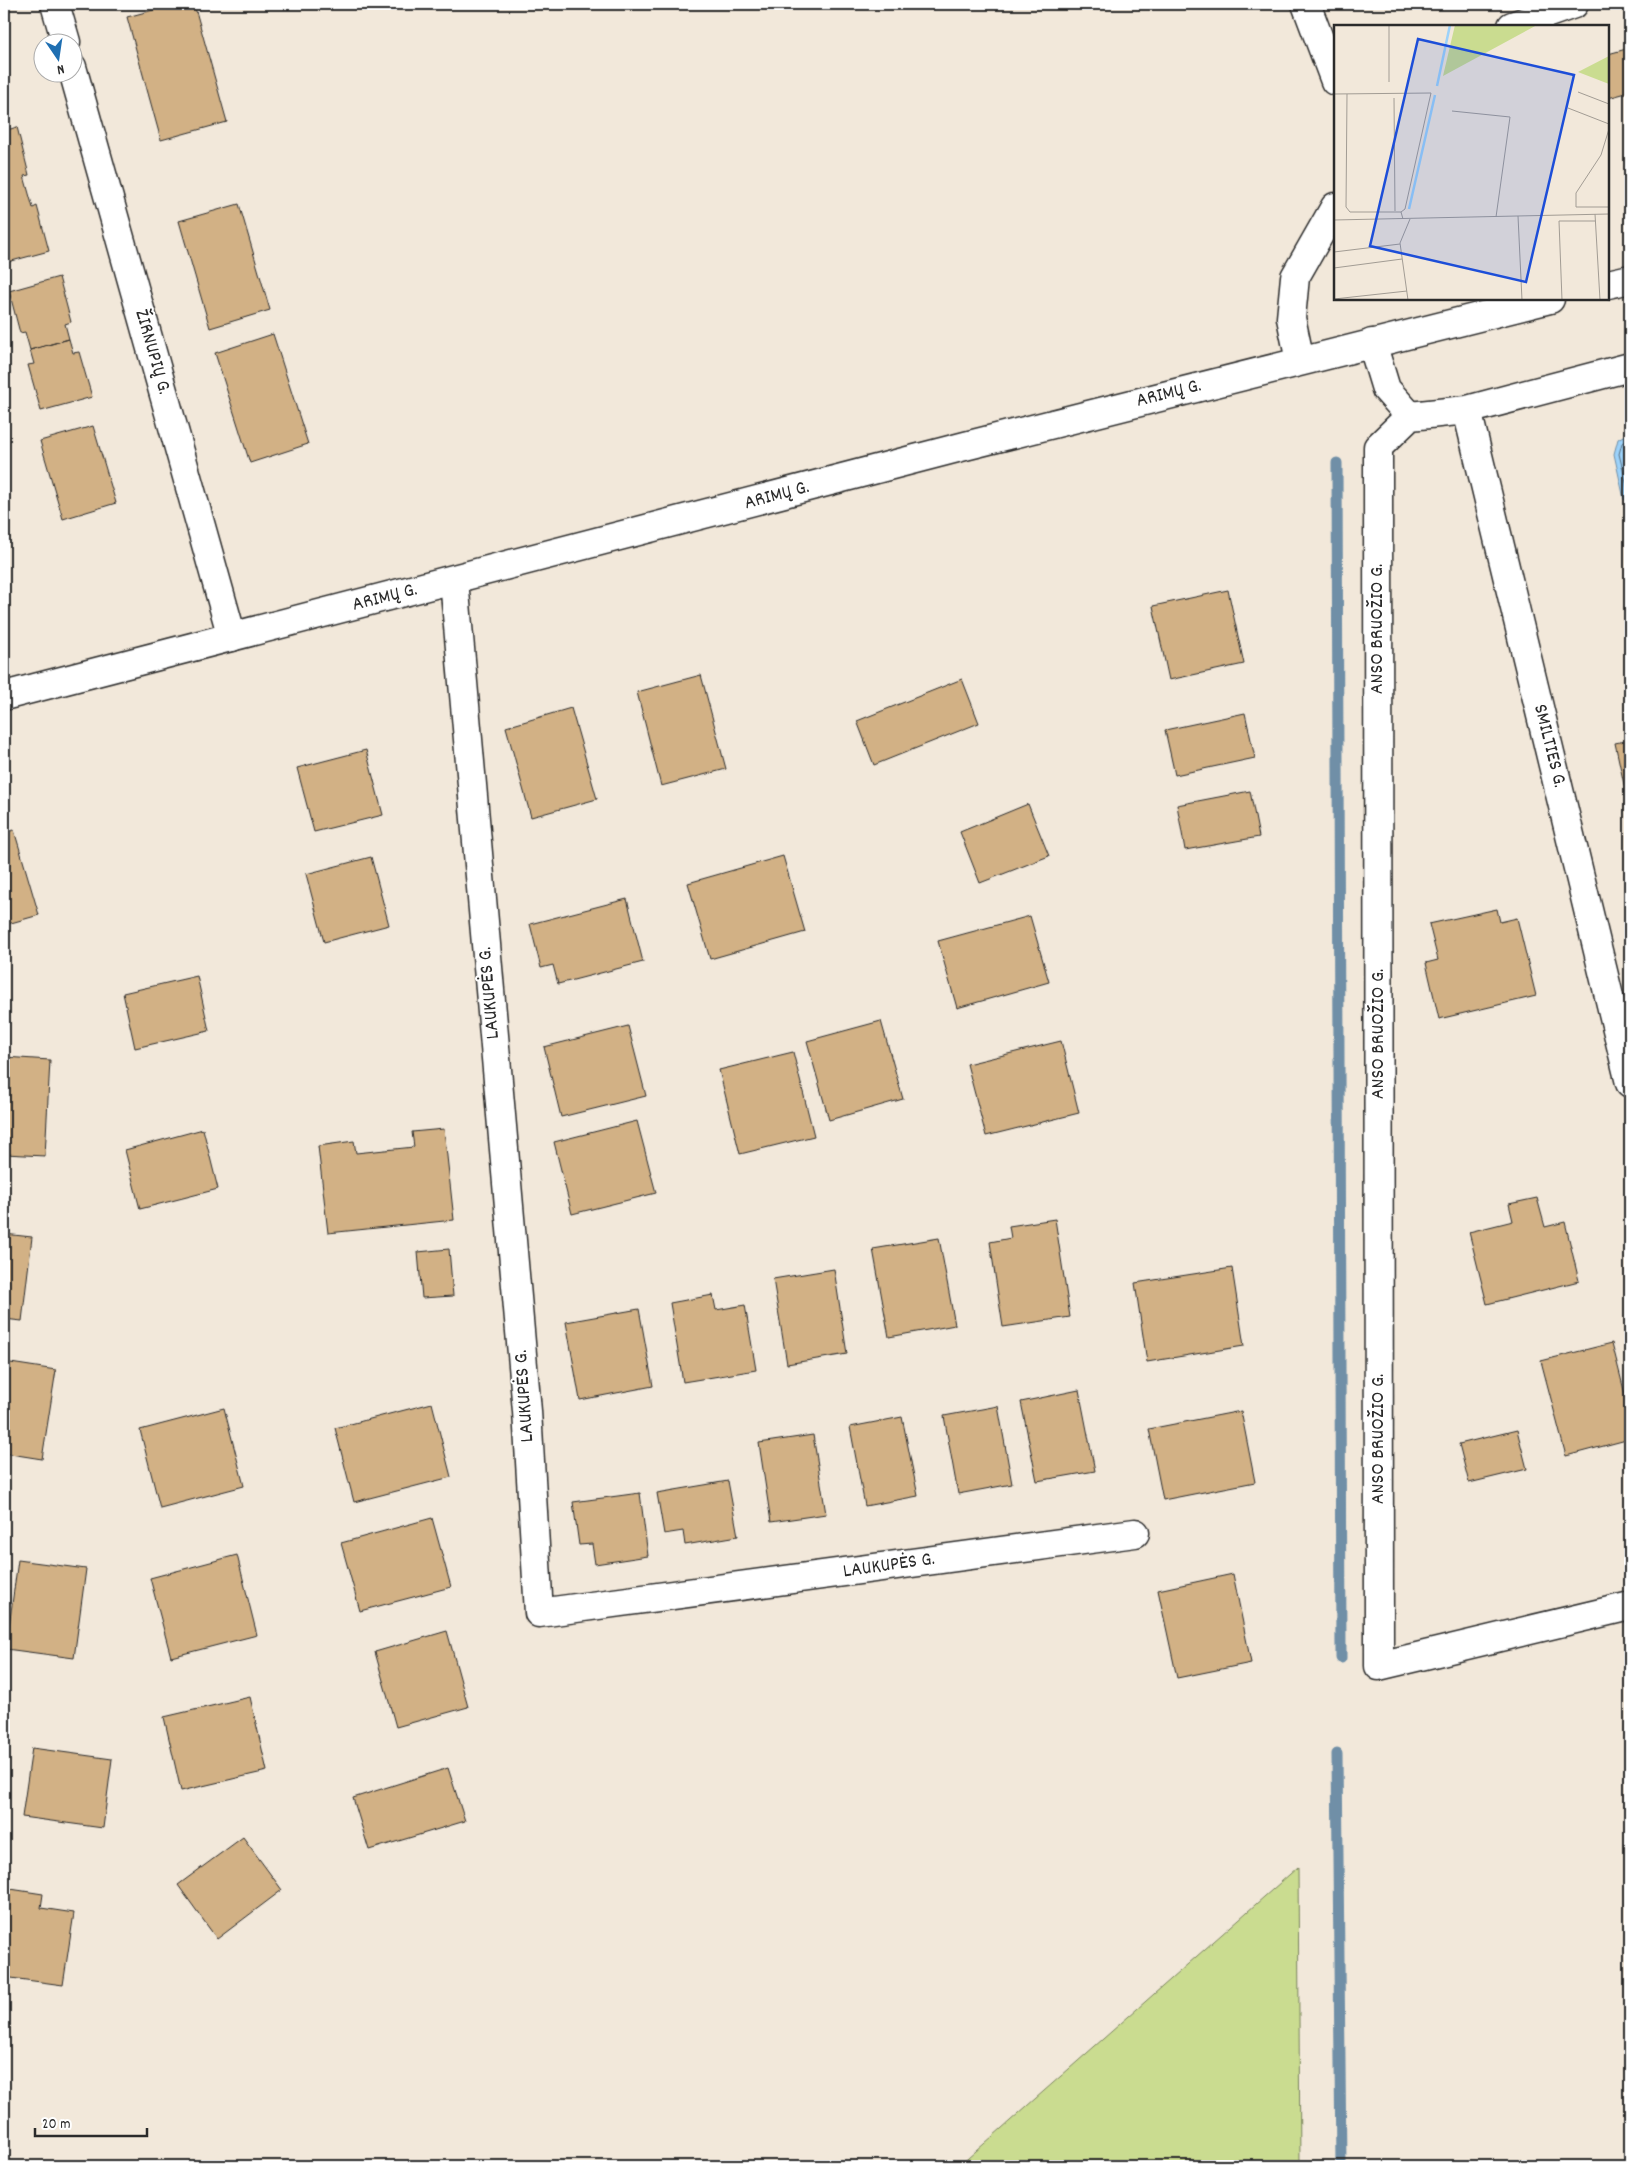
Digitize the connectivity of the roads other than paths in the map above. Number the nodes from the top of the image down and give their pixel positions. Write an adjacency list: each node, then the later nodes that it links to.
1 (55, 4): 5 (street)
2 (1306, 4): 6 (street)
3 (1574, 4): 4 (street)
4 (1515, 25)
5 (63, 32)
6 (1334, 78)
7 (76, 82): 18 (street, ŽIRNUPIŲ G.)
8 (1334, 209): 13 (street)
9 (1630, 279): 10 (street)
10 (1609, 284)
11 (1546, 300): 12 (street, ARIMŲ G.)
12 (1372, 343): 13 (street, ARIMŲ G.); 16 (street)
13 (1300, 361): 17 (street, ARIMŲ G.)
14 (1630, 367): 15 (street)
15 (1467, 410): 16 (street); 20 (street, SMILTIES G.)
16 (1410, 416): 22 (street, ANSO BRUOŽIO G.)
17 (454, 580): 18 (street, ARIMŲ G.); 21 (street, LAUKUPĖS G.)
18 (232, 637): 19 (street, ARIMŲ G.)
19 (4, 696)
20 (1630, 1083)
21 (1135, 1533)
22 (1630, 1606)

